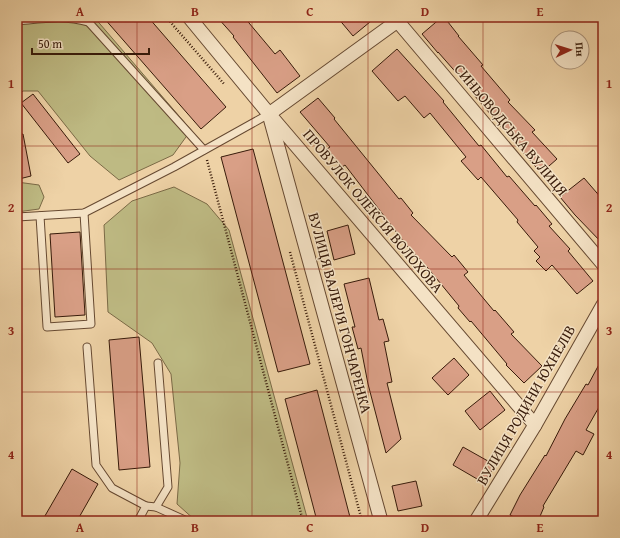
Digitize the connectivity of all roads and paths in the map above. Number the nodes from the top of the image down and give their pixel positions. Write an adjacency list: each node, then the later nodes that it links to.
1 (166, 17): 6 (path)
2 (189, 17): 7 (street, ПРОВУЛОК ОЛЕКСІЯ ВОЛОХОВА)
3 (398, 18): 7 (street); 13 (street, СИНЬОВОДСЬКА ВУЛИЦЯ)
4 (86, 20): 5 (lane); 8 (lane)
5 (17, 21)
6 (226, 87)
7 (269, 114): 8 (lane); 17 (street, ПРОВУЛОК ОЛЕКСІЯ ВОЛОХОВА); 24 (street, ВУЛИЦЯ ВАЛЕРІЯ ГОНЧАРЕНКА)
8 (204, 150): 9 (lane); 22 (path)
9 (84, 213): 10 (lane); 10 (lane)
10 (40, 216): 11 (lane)
11 (17, 217)
12 (289, 245): 23 (path)
13 (603, 264)
14 (603, 305): 17 (street, ВУЛИЦЯ РОДИНИ ЮХНЕЛІВ)
15 (87, 347): 18 (lane)
16 (158, 363): 19 (lane)
17 (534, 425): 25 (street, ВУЛИЦЯ РОДИНИ ЮХНЕЛІВ)
18 (146, 506): 19 (lane); 20 (lane)
19 (156, 507): 21 (lane)
20 (138, 521)
21 (187, 521)
22 (303, 521)
23 (362, 521)
24 (381, 521)
25 (476, 521)

